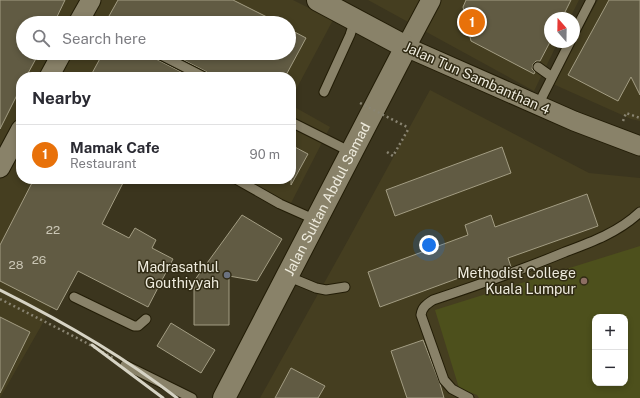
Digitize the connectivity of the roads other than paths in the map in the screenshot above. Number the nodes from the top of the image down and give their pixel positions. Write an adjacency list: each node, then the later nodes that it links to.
1 (318, 0): 4 (main road, Jalan Tun Sambanthan 4)
2 (430, 0): 6 (street, Jalan Sultan Abdul Samad)
3 (591, 0): 5 (lane)
4 (355, 20): 6 (main road, Jalan Tun Sambanthan 4); 14 (lane)
5 (580, 22)
6 (406, 47): 15 (street, Jalan Tun Sambanthan 4); 19 (main road, Jalan Sultan Abdul Samad)
7 (567, 48): 13 (lane)
8 (58, 60): 11 (street)
9 (171, 60): 12 (lane)
10 (539, 65): 13 (lane)
11 (52, 72)
12 (194, 72)
13 (553, 75): 15 (lane)
14 (324, 92)
15 (538, 105): 18 (street, Jalan Tun Sambanthan 4)
16 (296, 124): 19 (lane)
17 (16, 138): 20 (street)
18 (640, 146)
19 (351, 152): 23 (main road, Jalan Sultan Abdul Samad)
20 (0, 168)
21 (245, 184): 23 (lane)
22 (640, 212): 31 (lane)
23 (316, 220): 24 (main road, Jalan Sultan Abdul Samad)
24 (287, 276): 25 (lane); 30 (main road, Jalan Sultan Abdul Samad)
25 (344, 287)
26 (74, 297): 27 (lane)
27 (146, 319)
28 (125, 365): 29 (lane)
29 (192, 398)
30 (224, 398)
31 (469, 398)

